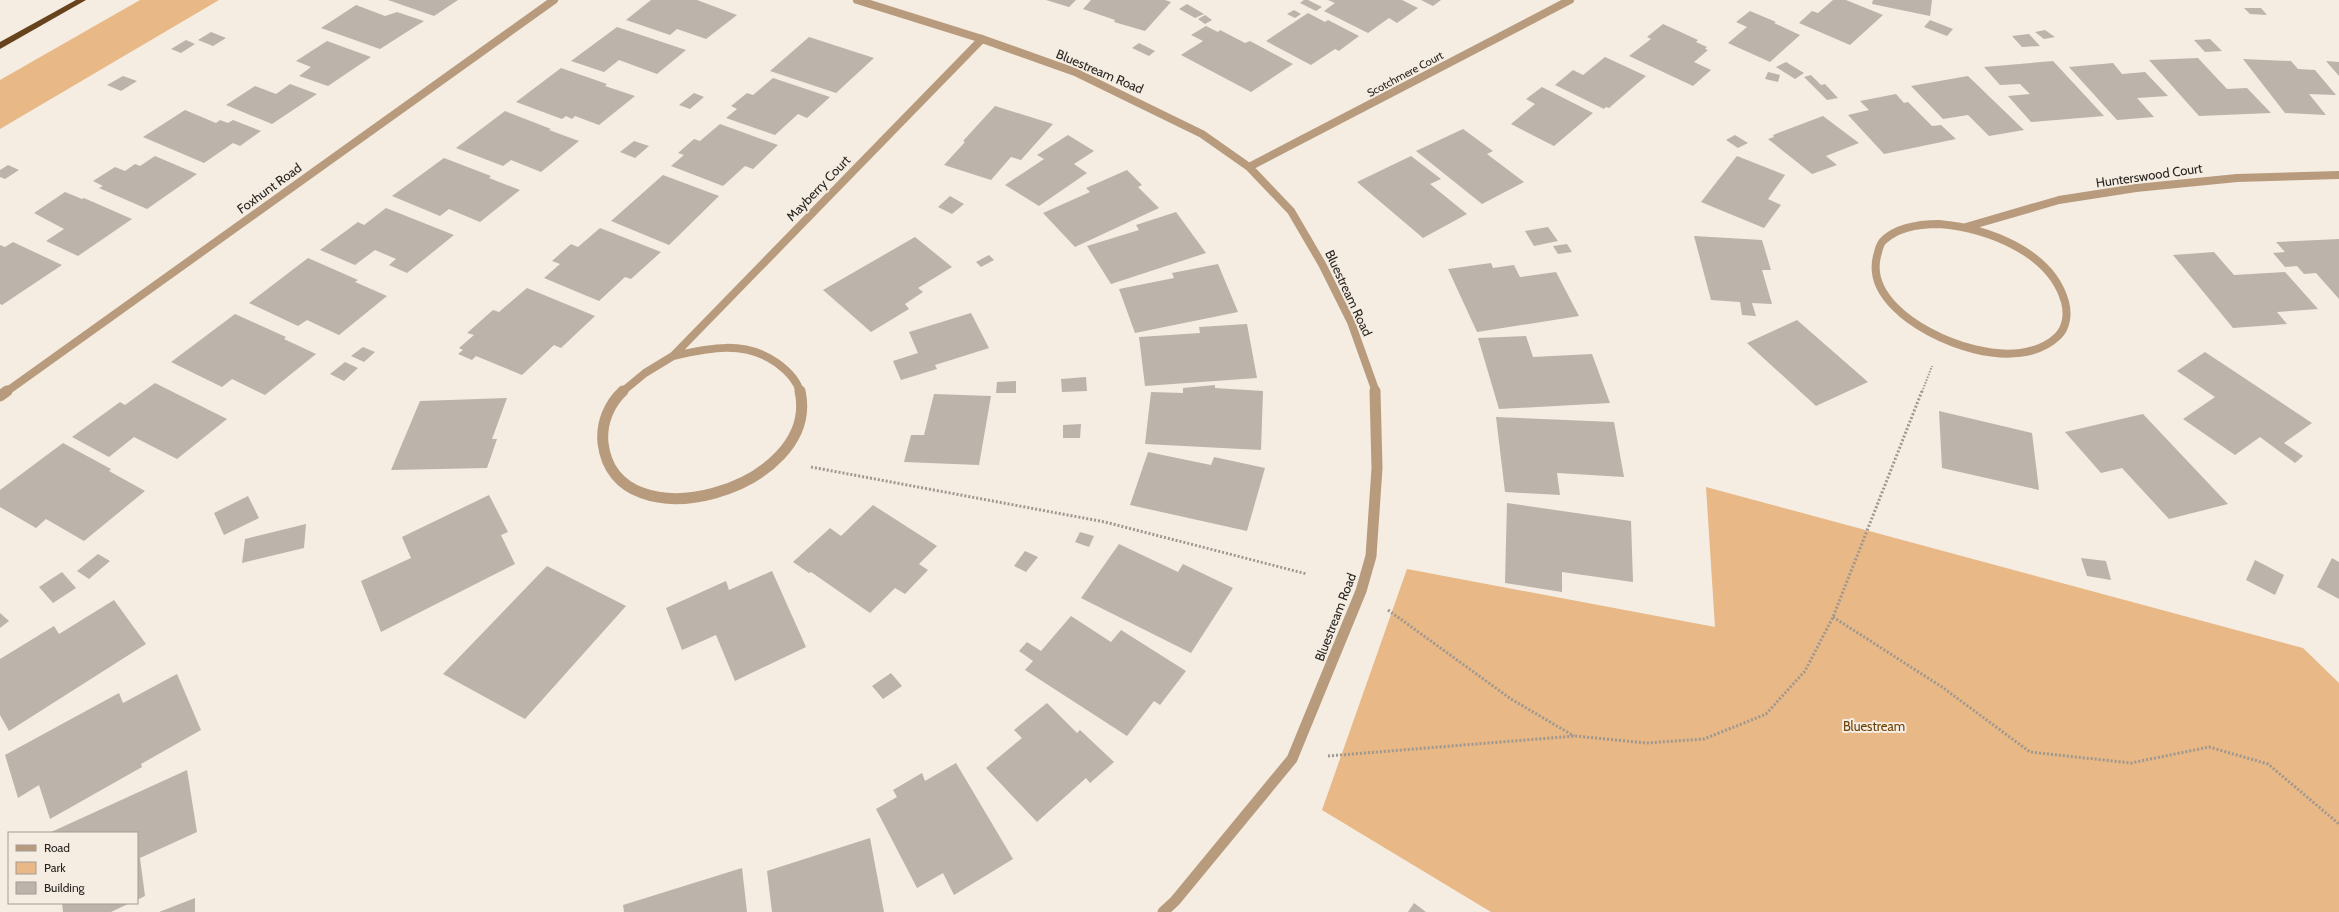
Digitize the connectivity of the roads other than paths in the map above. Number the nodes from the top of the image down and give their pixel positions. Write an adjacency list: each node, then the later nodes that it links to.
1 (82, 0): 6 (highway)
2 (554, 0): 11 (street, Foxhunt Road)
3 (857, 0): 5 (street, Bluestream Road)
4 (1570, 0): 7 (street, Scotchmere Court)
5 (982, 39): 7 (street, Bluestream Road); 10 (street, Mayberry Court)
6 (0, 46)
7 (1249, 167): 12 (street, Bluestream Road)
8 (2339, 175): 9 (street, Hunterswood Court)
9 (1966, 227): 9 (street, Hunterswood Court)
10 (674, 356): 10 (street, Mayberry Court)
11 (0, 396)
12 (1163, 912)

